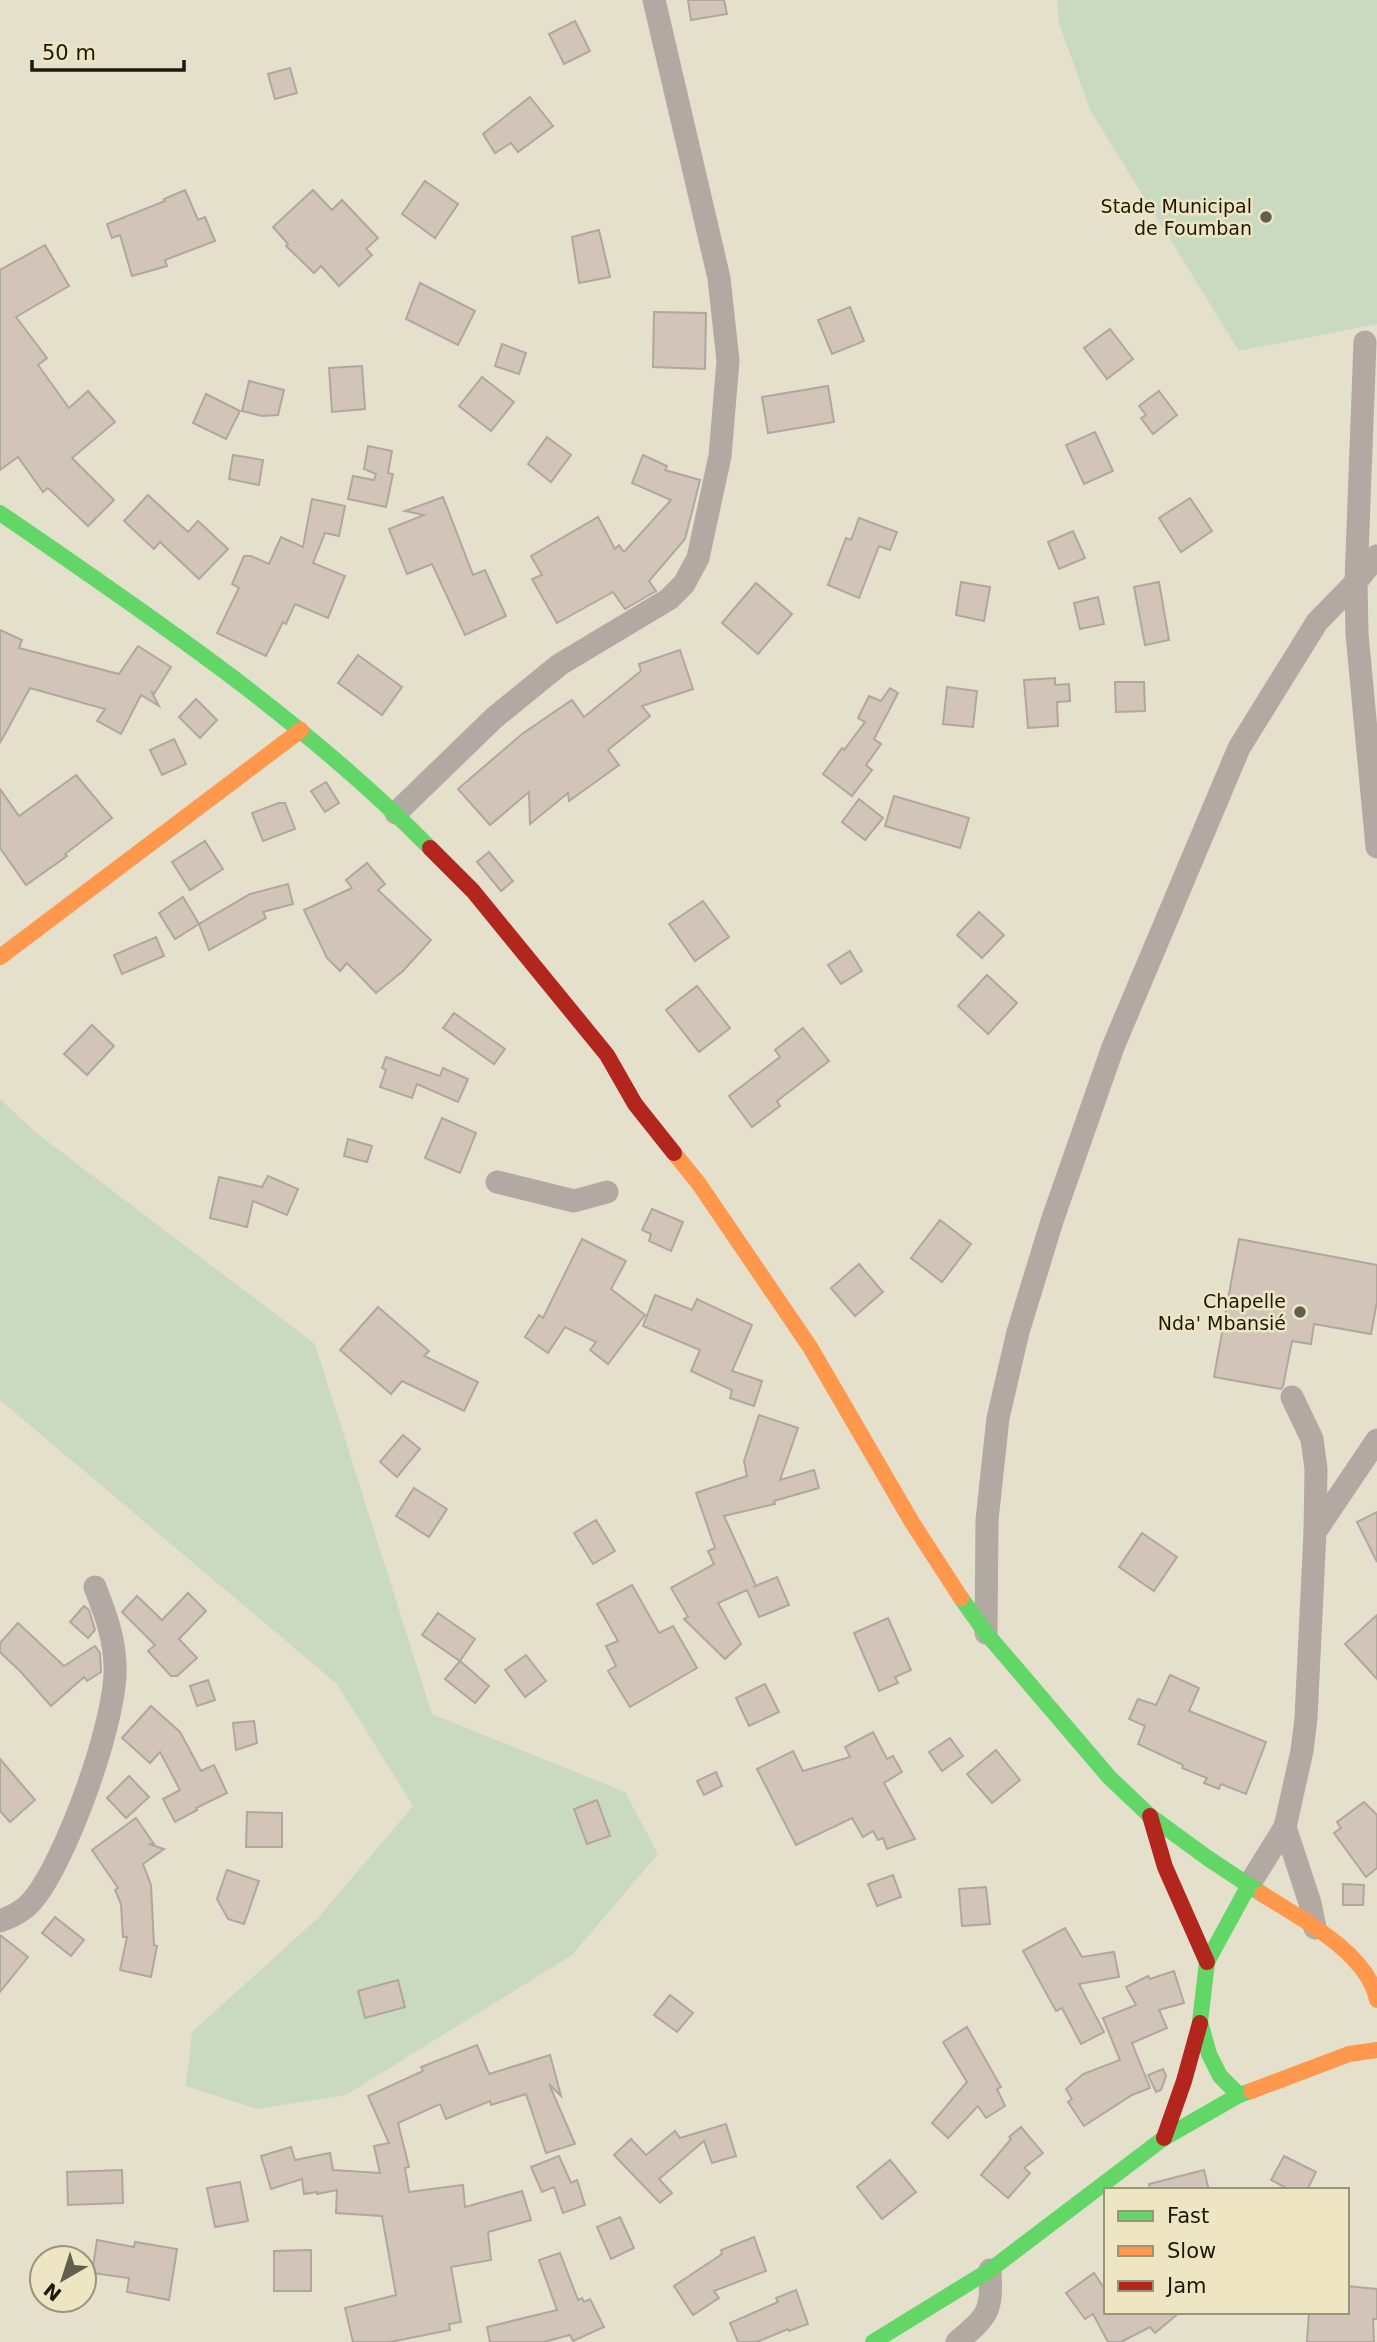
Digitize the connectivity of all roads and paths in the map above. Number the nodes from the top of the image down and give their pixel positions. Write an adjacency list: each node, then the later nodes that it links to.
1 (654, 0): 7 (street)
2 (1364, 342): 5 (street)
3 (0, 513): 6 (main road)
4 (1377, 556): 5 (street)
5 (1356, 582): 8 (street); 16 (street)
6 (301, 730): 7 (main road); 9 (main road)
7 (396, 813): 16 (main road)
8 (1377, 847)
9 (0, 957)
10 (497, 1182): 11 (street)
11 (607, 1192)
12 (1292, 1397): 14 (street)
13 (1377, 1440): 14 (street)
14 (1315, 1532): 18 (street)
15 (95, 1587): 20 (street)
16 (986, 1633): 17 (main road)
17 (1150, 1816): 19 (main road); 22 (main road)
18 (1285, 1827): 19 (street); 21 (street)
19 (1249, 1885): 21 (main road); 22 (main road)
20 (0, 1921)
21 (1315, 1928): 23 (main road)
22 (1207, 1962): 25 (main road)
23 (1370, 1972): 24 (main road)
24 (1377, 2000)
25 (1200, 2022): 29 (main road); 30 (main road)
26 (1365, 2037): 28 (main road)
27 (1377, 2050): 28 (main road)
28 (1349, 2053): 29 (main road)
29 (1239, 2095): 30 (main road)
30 (1164, 2137): 31 (main road)
31 (990, 2270): 32 (main road); 33 (street)
32 (873, 2342)
33 (957, 2342)

